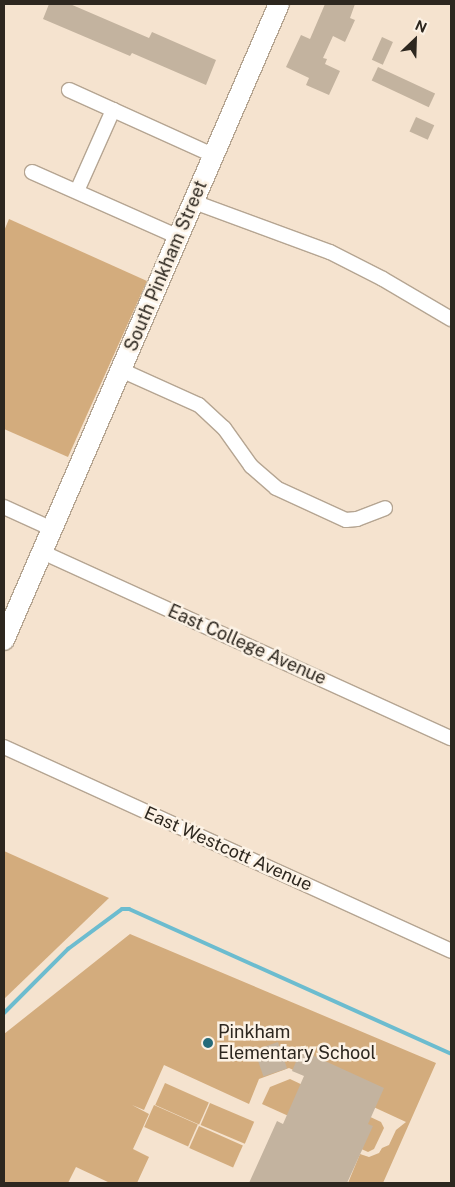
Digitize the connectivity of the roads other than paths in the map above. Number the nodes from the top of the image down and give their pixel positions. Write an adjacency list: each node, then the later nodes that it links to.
1 (279, 4): 4 (street, South Pinkham Street)
2 (69, 90): 3 (street)
3 (113, 110): 4 (street); 6 (street)
4 (213, 155): 7 (street, South Pinkham Street)
5 (32, 172): 6 (street)
6 (77, 191): 8 (street)
7 (194, 202): 8 (street, South Pinkham Street); 9 (street)
8 (178, 237): 10 (street, South Pinkham Street)
9 (451, 318)
10 (121, 370): 12 (street); 13 (street, South Pinkham Street)
11 (4, 506): 13 (street)
12 (385, 508)
13 (52, 529): 14 (street, South Pinkham Street)
14 (42, 552): 15 (street, South Pinkham Street); 16 (street, East College Avenue)
15 (4, 640)
16 (451, 738)
17 (4, 747): 18 (street, East Westcott Avenue)
18 (451, 951)

